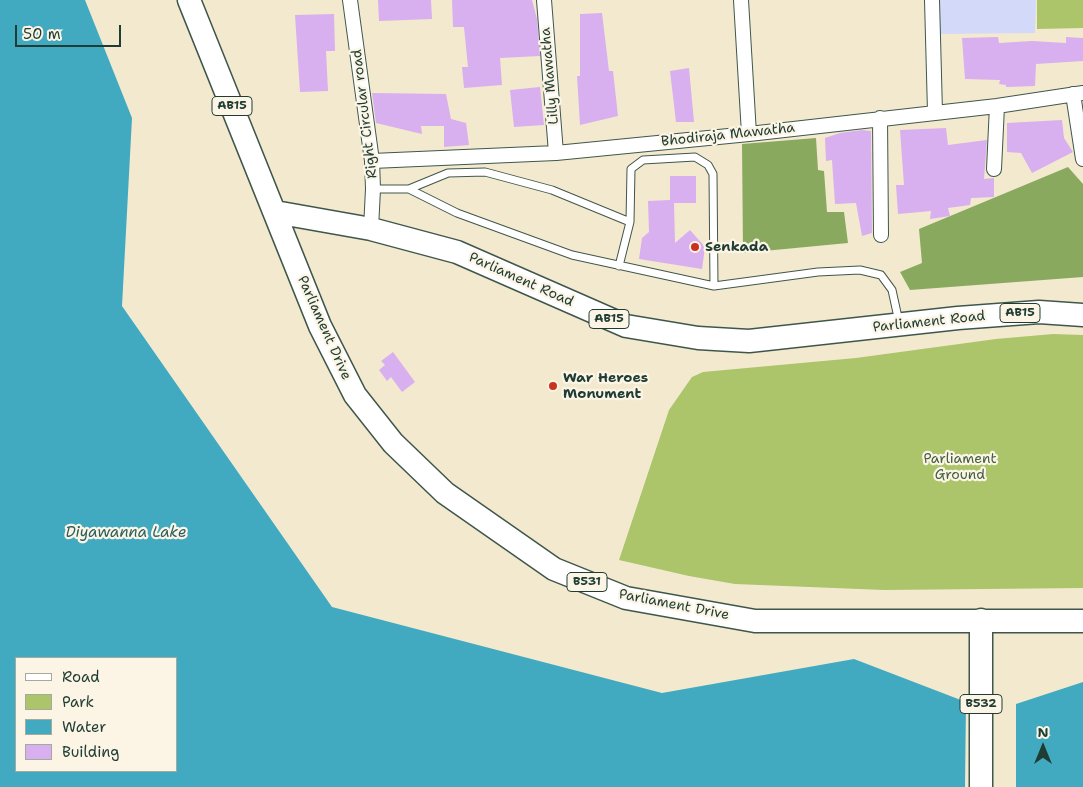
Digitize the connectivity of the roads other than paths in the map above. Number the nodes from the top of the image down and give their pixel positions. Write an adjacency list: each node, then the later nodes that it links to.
1 (190, 0): 17 (main road, AB15)
2 (350, 0): 13 (street, Right Circular road)
3 (544, 0): 11 (street, Lilly Mawatha)
4 (741, 0): 10 (street)
5 (932, 0): 8 (street)
6 (1078, 93): 7 (street, Bhodiraja Mawatha); 12 (street)
7 (997, 106): 8 (street, Bhodiraja Mawatha); 14 (street)
8 (935, 112): 9 (street, Bhodiraja Mawatha)
9 (880, 118): 10 (street, Bhodiraja Mawatha); 20 (street)
10 (749, 134): 11 (street, Bhodiraja Mawatha)
11 (556, 153): 13 (street, Bhodiraja Mawatha)
12 (1083, 159)
13 (372, 161): 15 (street, Right Circular road)
14 (994, 168)
15 (373, 189): 16 (lane); 19 (street, Right Circular road)
16 (409, 189): 18 (lane); 21 (lane)
17 (275, 212): 19 (main road, Parliament Road / AB15); 25 (main road, Parliament Drive / B531)
18 (630, 222): 21 (lane); 22 (lane)
19 (371, 229): 24 (main road, Parliament Road / AB15)
20 (882, 235)
21 (620, 266): 22 (lane)
22 (714, 286): 24 (lane)
23 (1083, 315): 24 (main road, Parliament Road / AB15)
24 (899, 326)
25 (988, 621): 26 (main road, Parliament Drive / B531); 27 (main road, B532); 28 (main road, B532)
26 (1083, 622)
27 (981, 787)
28 (995, 787)

